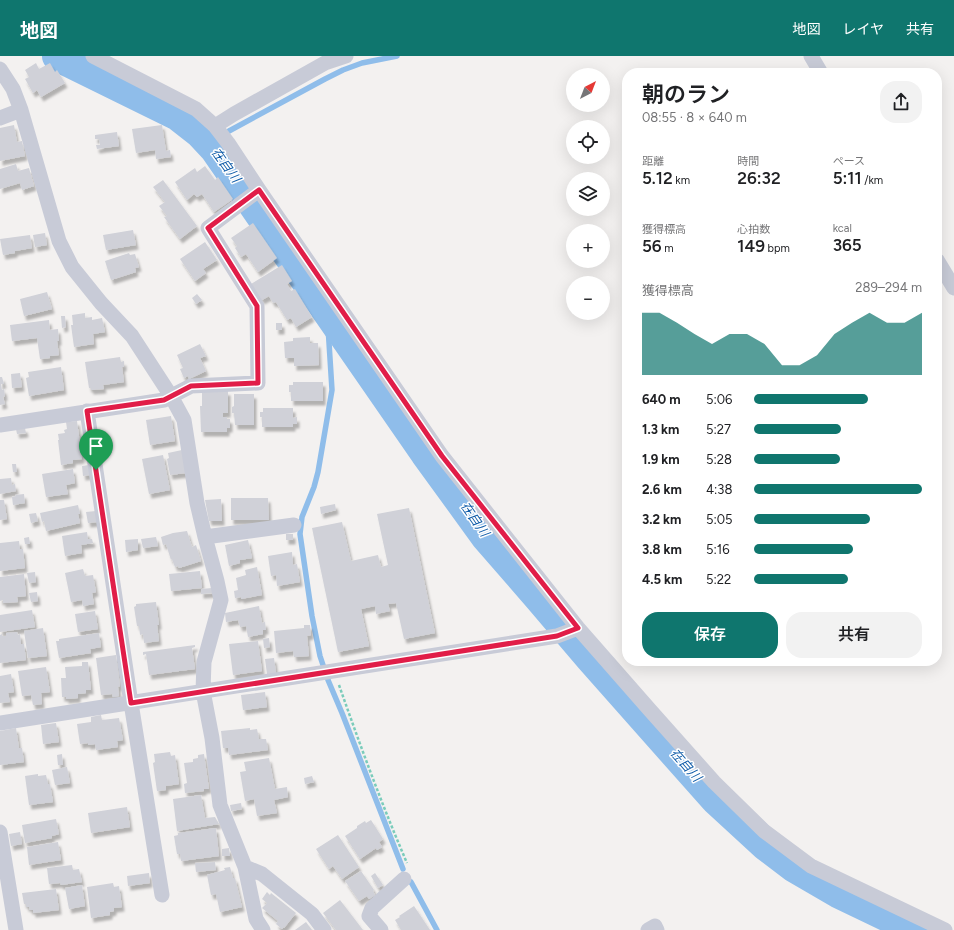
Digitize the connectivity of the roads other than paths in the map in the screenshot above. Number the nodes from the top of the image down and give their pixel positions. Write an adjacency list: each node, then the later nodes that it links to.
1 (93, 56): 8 (street)
2 (346, 56): 8 (street)
3 (811, 56): 4 (street)
4 (818, 68)
5 (0, 69): 6 (street)
6 (21, 110): 7 (street); 12 (street)
7 (0, 118)
8 (215, 126): 9 (street)
9 (259, 190): 12 (street); 17 (street)
10 (942, 268): 11 (street)
11 (954, 288)
12 (171, 396): 13 (street); 16 (street)
13 (87, 411): 14 (street); 19 (street)
14 (0, 424)
15 (294, 525): 16 (street)
16 (205, 537): 18 (street)
17 (578, 628): 18 (street); 31 (street)
18 (203, 691): 19 (street); 22 (street)
19 (131, 703): 20 (street); 24 (street)
20 (0, 723)
21 (0, 832): 26 (street)
22 (245, 867): 25 (street); 27 (street)
23 (404, 878): 28 (street)
24 (162, 895)
25 (256, 926)
26 (16, 930)
27 (324, 930)
28 (381, 930)
29 (648, 930): 30 (street)
30 (657, 930)
31 (945, 930)

